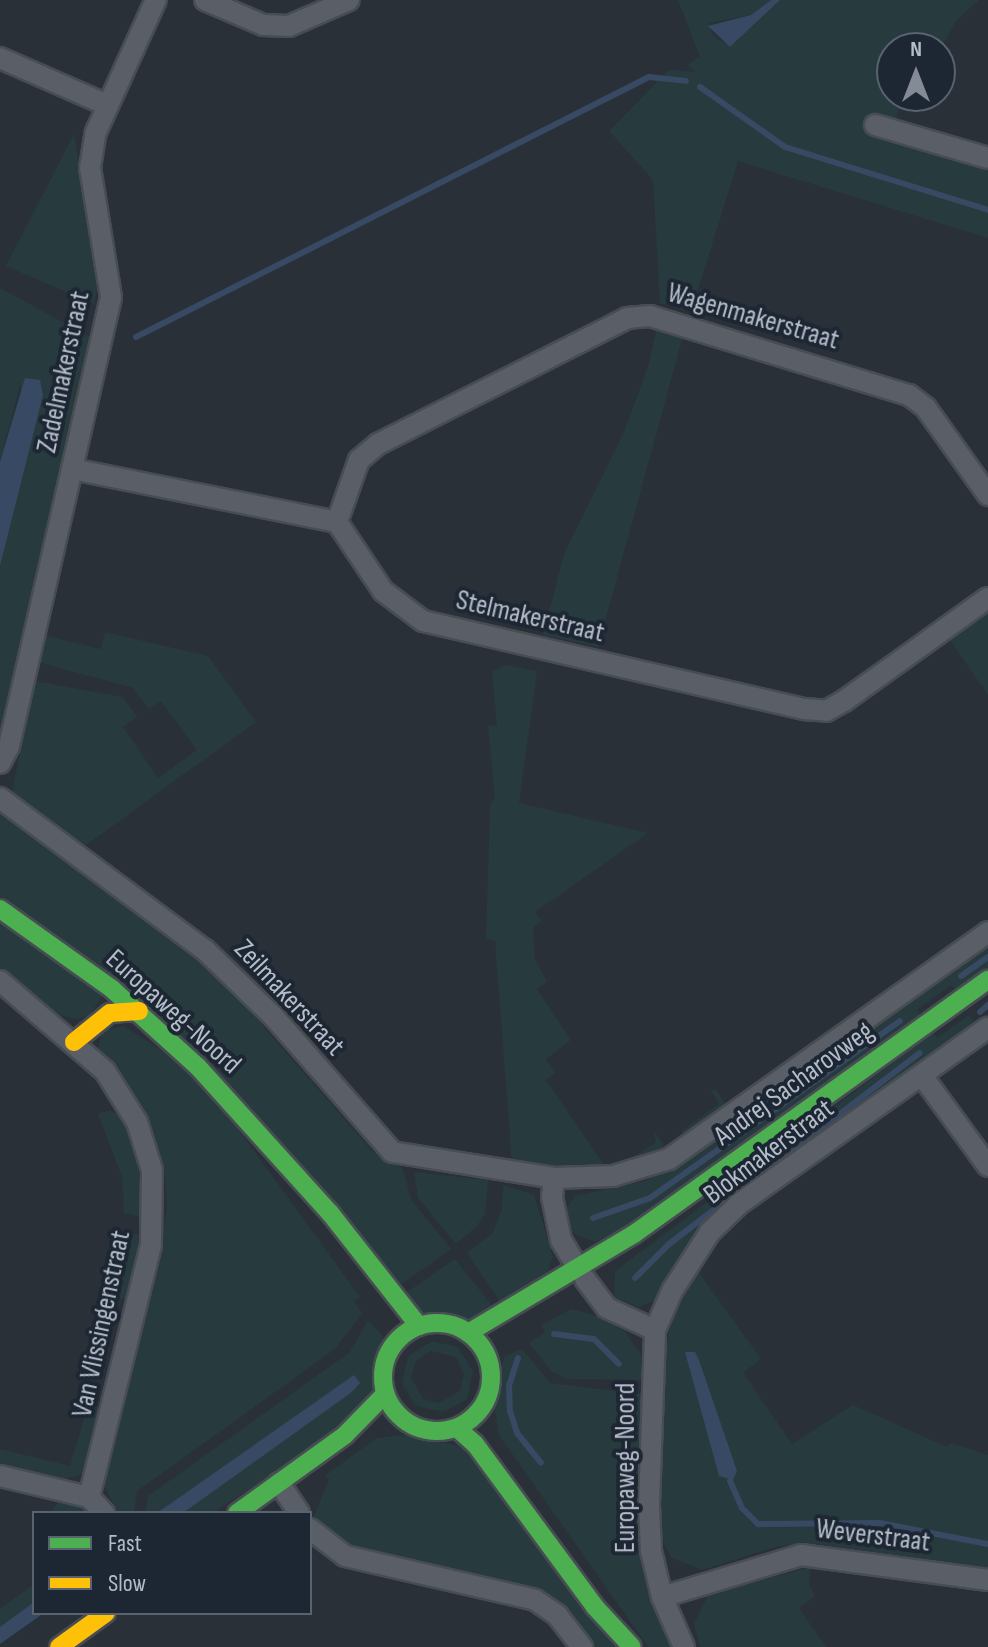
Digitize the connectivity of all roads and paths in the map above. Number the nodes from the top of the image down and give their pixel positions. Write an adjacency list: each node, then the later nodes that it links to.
1 (156, 0): 5 (street, Zadelmakerstraat)
2 (205, 0): 3 (street)
3 (349, 0)
4 (0, 58): 5 (street)
5 (105, 104): 8 (street, Zadelmakerstraat)
6 (875, 125): 7 (street)
7 (988, 158)
8 (72, 469): 10 (street); 12 (street, Zadelmakerstraat)
9 (988, 495): 10 (street, Wagenmakerstraat)
10 (337, 522): 11 (street, Stelmakerstraat)
11 (988, 598)
12 (0, 763)
13 (0, 798): 24 (street, Zeilmakerstraat)
14 (0, 909): 18 (main road, Europaweg-Noord)
15 (988, 932): 24 (street)
16 (988, 980): 25 (main road, Andrej Sacharovweg)
17 (0, 981): 20 (street, Van Vlissingenstraat)
18 (139, 1011): 20 (main road); 23 (main road, Europaweg-Noord)
19 (988, 1028): 21 (street, Blokmakerstraat)
20 (74, 1042): 39 (street, Van Vlissingenstraat)
21 (923, 1077): 22 (street); 29 (street, Blokmakerstraat)
22 (988, 1166)
23 (291, 1175): 26 (main road, Europaweg-Noord); 28 (main road, Europaweg-Noord)
24 (554, 1178): 25 (street)
25 (581, 1273): 27 (main road, Andrej Sacharovweg); 29 (street); 30 (main road, Andrej Sacharovweg)
26 (352, 1274)
27 (540, 1314)
28 (419, 1326): 30 (main road); 33 (main road)
29 (655, 1330): 46 (street, Europaweg-Noord)
30 (468, 1333): 32 (main road)
31 (501, 1343): 32 (main road)
32 (489, 1360): 34 (main road)
33 (385, 1394): 35 (main road); 38 (main road)
34 (480, 1412): 36 (main road); 48 (main road, Europaweg-Noord)
35 (404, 1420): 36 (main road); 38 (main road)
36 (457, 1428): 48 (main road, Europaweg-Noord)
37 (0, 1476): 39 (street)
38 (282, 1489): 41 (main road); 42 (main road); 43 (street)
39 (89, 1497): 40 (street)
40 (102, 1511)
41 (241, 1511)
42 (261, 1511)
43 (298, 1511)
44 (312, 1531): 50 (street)
45 (988, 1580): 46 (street, Weverstraat)
46 (662, 1597): 52 (street, Europaweg-Noord)
47 (103, 1615): 49 (main road)
48 (620, 1630): 51 (main road, Europaweg-Noord)
49 (59, 1647)
50 (582, 1647)
51 (632, 1647)
52 (684, 1647)

